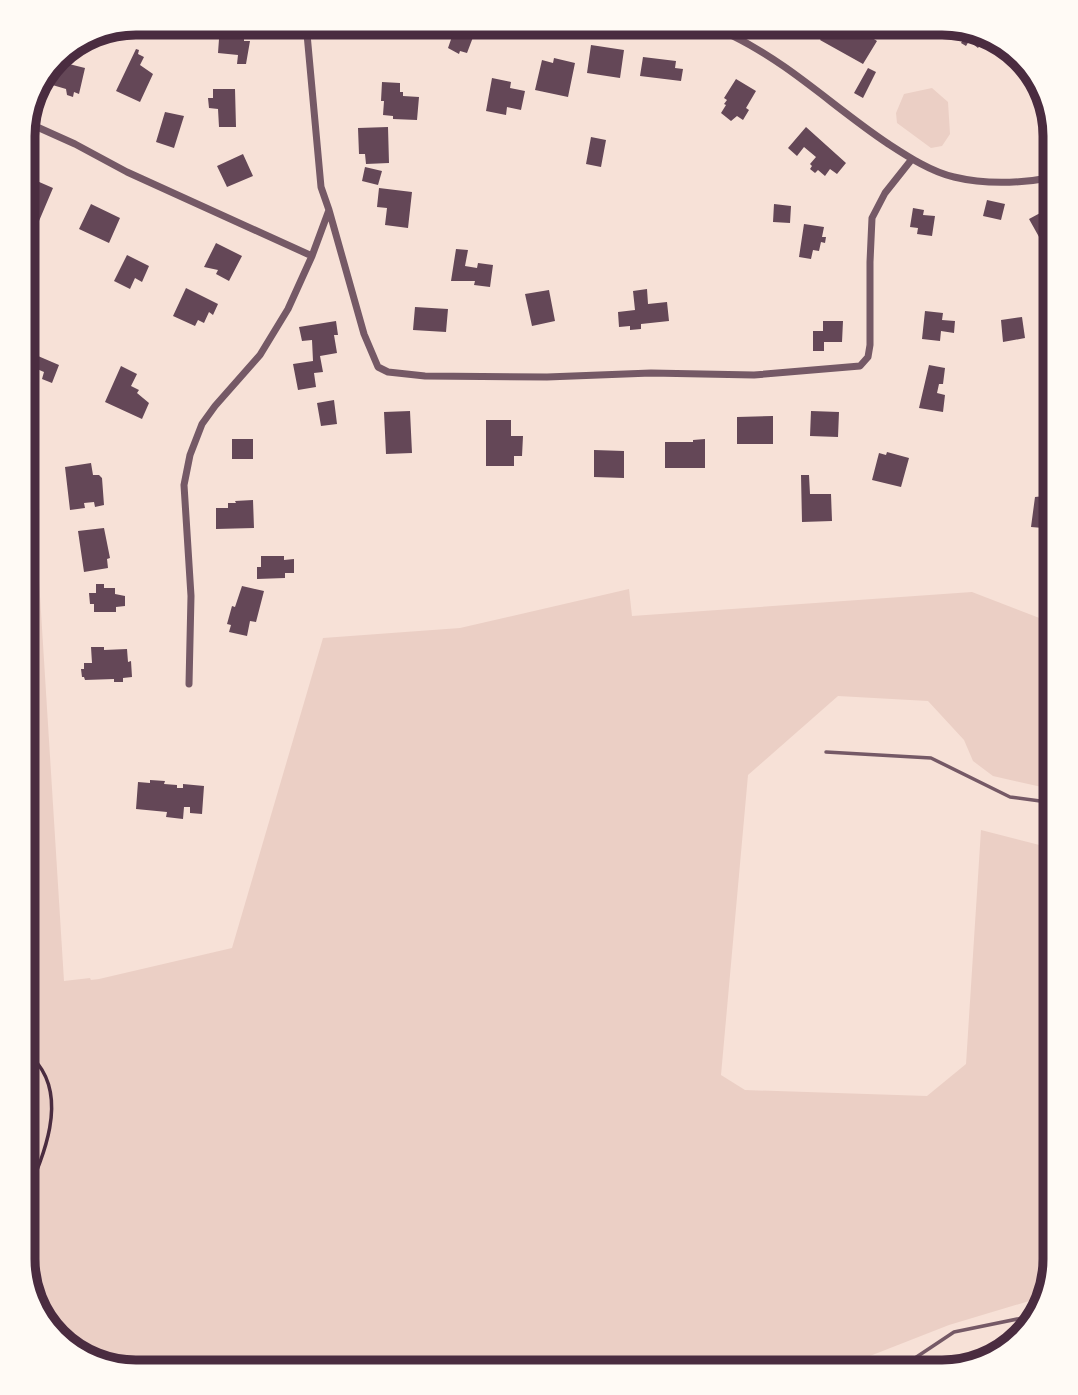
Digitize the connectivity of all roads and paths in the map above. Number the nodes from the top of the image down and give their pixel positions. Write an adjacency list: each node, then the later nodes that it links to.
1 (307, 35): 6 (street)
2 (732, 35): 4 (street)
3 (35, 126): 7 (street)
4 (912, 159): 5 (street); 6 (street)
5 (1043, 179)
6 (329, 210): 7 (street)
7 (312, 256): 8 (street)
8 (189, 684)
9 (826, 752): 10 (lane)
10 (1043, 801)
11 (35, 1059): 12 (path)
12 (35, 1175)
13 (1024, 1318): 14 (lane)
14 (912, 1360)

